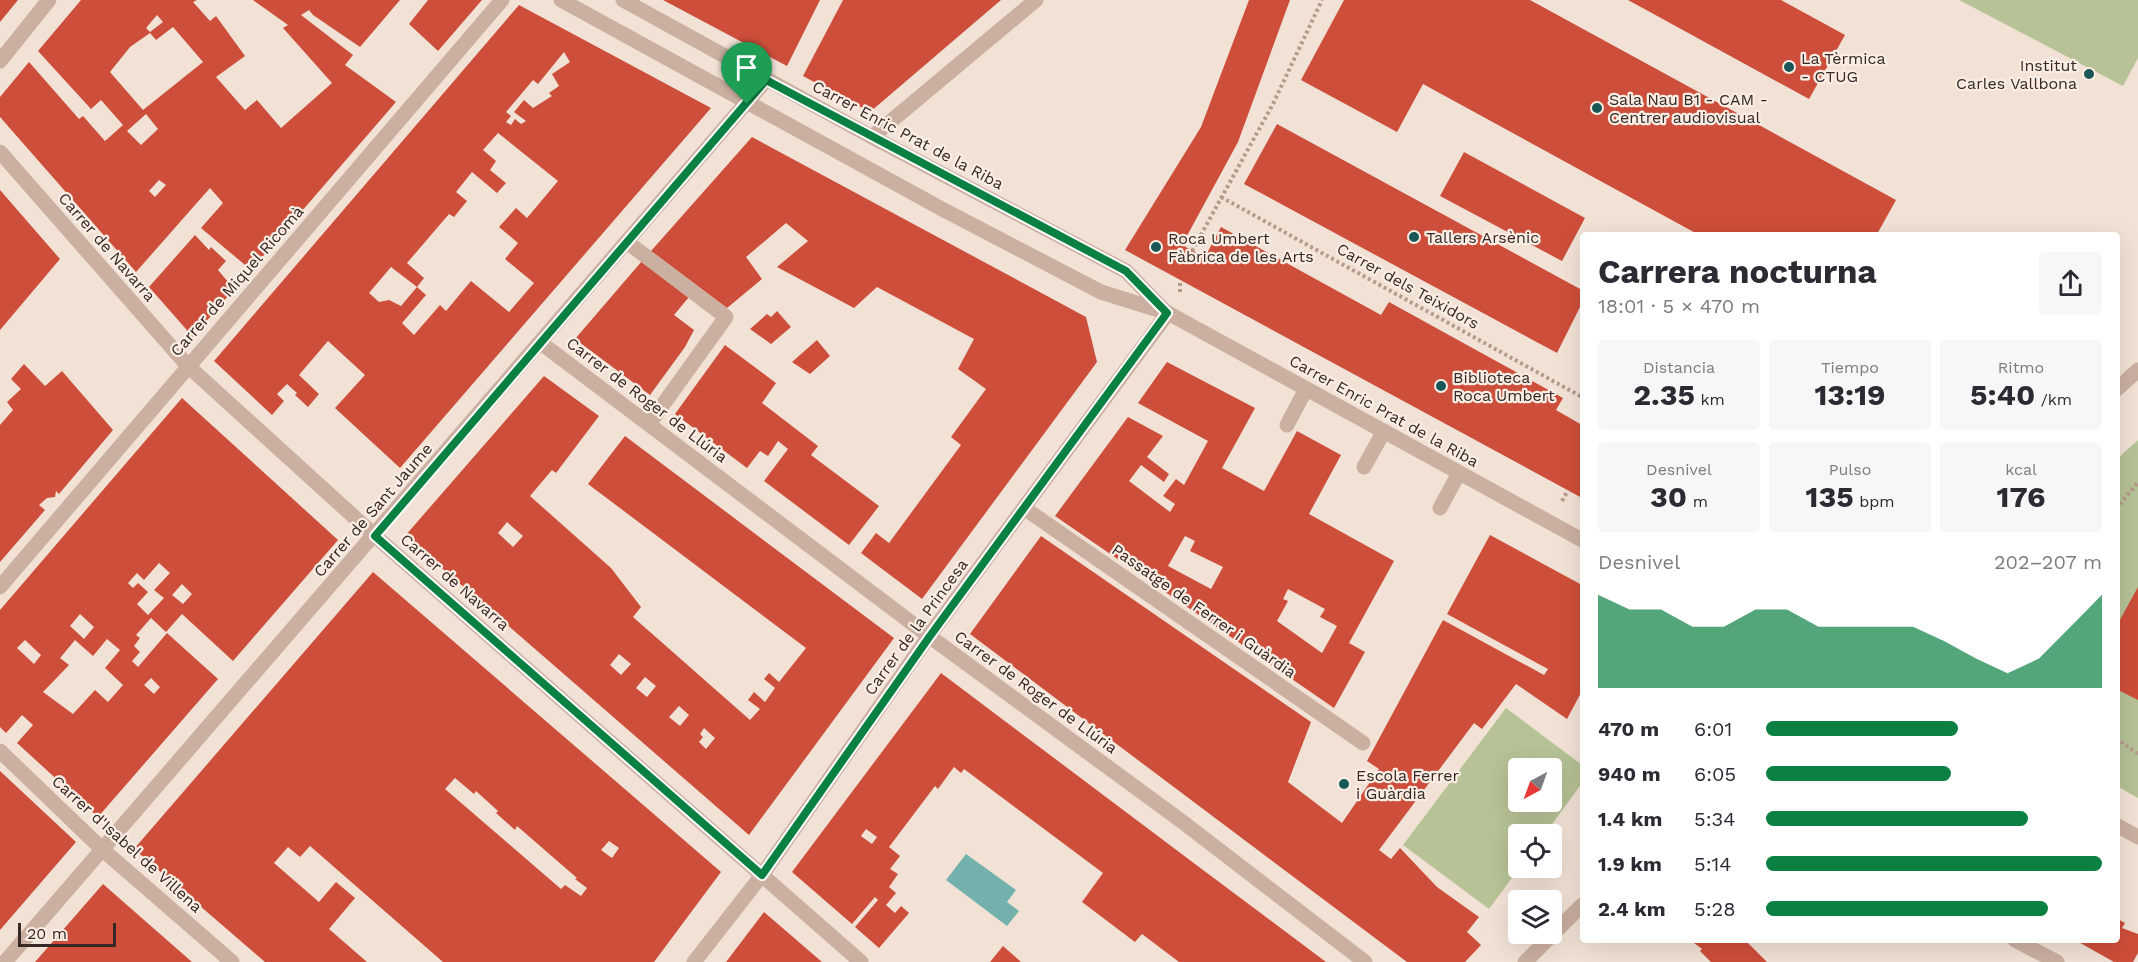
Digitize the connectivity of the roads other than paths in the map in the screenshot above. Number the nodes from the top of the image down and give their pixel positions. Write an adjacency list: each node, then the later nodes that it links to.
1 (49, 0): 6 (street)
2 (502, 0): 14 (street, Carrer de Miquel Ricomà)
3 (561, 0): 8 (street, Carrer Enric Prat de la Riba)
4 (623, 0): 7 (street, Carrer Enric Prat de la Riba)
5 (1036, 0): 9 (street)
6 (0, 61)
7 (766, 80): 8 (street, Carrer de Sant Jaume); 9 (street, Carrer Enric Prat de la Riba)
8 (747, 104): 11 (street, Carrer de Sant Jaume); 12 (street, Carrer Enric Prat de la Riba)
9 (872, 137): 12 (street, Carrer Enric Prat de la Riba)
10 (0, 152): 14 (street, Carrer de Navarra)
11 (627, 242): 13 (street, Carrer de Sant Jaume); 18 (street)
12 (1167, 313): 17 (street, Carrer Enric Prat de la Riba); 23 (street, Carrer de la Princesa)
13 (542, 343): 18 (street, Carrer de Roger de Llúria); 25 (street, Carrer de Sant Jaume)
14 (188, 366): 25 (street, Carrer de Navarra); 27 (street, Carrer de Miquel Ricomà)
15 (2138, 370): 16 (street)
16 (2120, 386)
17 (1306, 389): 19 (street); 20 (street, Carrer Enric Prat de la Riba)
18 (649, 424): 28 (street, Carrer de Roger de Llúria)
19 (1287, 425)
20 (1384, 431): 21 (street); 22 (street, Carrer Enric Prat de la Riba)
21 (1364, 467)
22 (1459, 473): 24 (street); 26 (street, Carrer Enric Prat de la Riba)
23 (1024, 508): 28 (street, Carrer de la Princesa); 29 (street, Passatge de Ferrer i Guàrdia)
24 (1440, 508)
25 (375, 536): 33 (street, Carrer de Sant Jaume); 34 (street, Carrer de Navarra)
26 (1580, 539)
27 (0, 587)
28 (930, 636): 34 (street, Carrer de la Princesa); 41 (street, Carrer de Roger de Llúria)
29 (1363, 743)
30 (0, 751): 33 (street, Carrer d'Isabel de Villena)
31 (2120, 827): 32 (street)
32 (2138, 837)
33 (103, 850): 37 (street, Carrer de Sant Jaume); 38 (street, Carrer d'Isabel de Villena)
34 (762, 875): 39 (street, Carrer de la Princesa); 40 (street, Carrer de Navarra)
35 (1580, 907): 42 (street)
36 (2021, 943): 43 (street)
37 (5, 962)
38 (232, 962)
39 (694, 962)
40 (861, 962)
41 (1365, 962)
42 (1525, 962)
43 (2057, 962)

